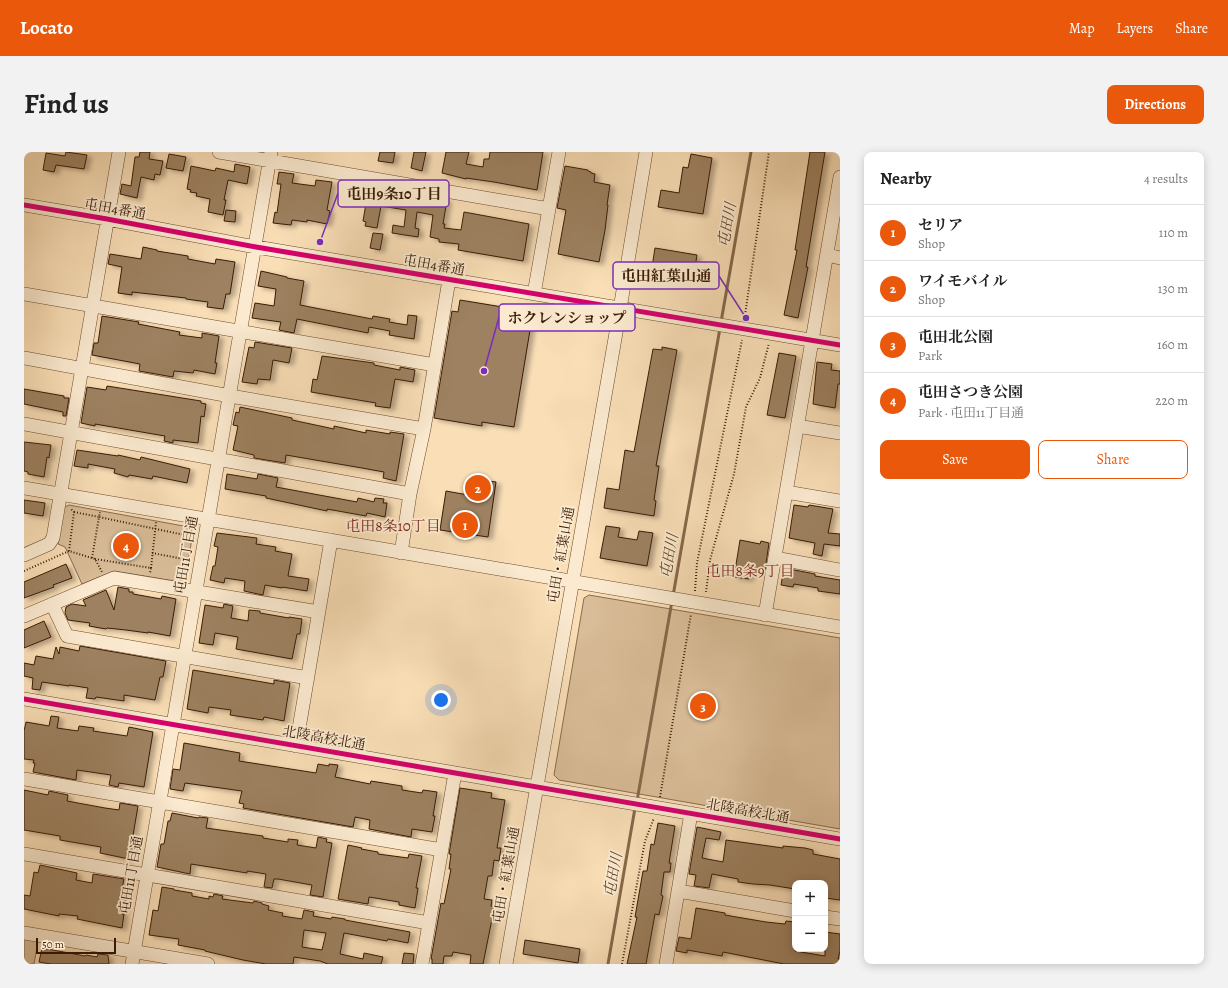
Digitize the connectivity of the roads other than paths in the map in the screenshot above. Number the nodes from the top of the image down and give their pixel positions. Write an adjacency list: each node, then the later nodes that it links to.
1 (119, 152): 9 (street)
2 (219, 152): 5 (street)
3 (559, 152): 8 (street)
4 (646, 152): 17 (street, 屯田・紅葉山通)
5 (271, 156): 8 (street); 10 (street, 屯田11丁目通)
6 (839, 185): 11 (street)
7 (24, 205): 9 (street, 屯田4番通)
8 (549, 209): 15 (street)
9 (107, 219): 10 (street, 屯田4番通); 16 (street)
10 (256, 247): 13 (street, 屯田4番通); 18 (street, 屯田11丁目通)
11 (827, 255): 12 (street); 19 (street)
12 (840, 258)
13 (449, 280): 15 (street, 屯田4番通); 22 (street)
14 (24, 294): 16 (street)
15 (534, 294): 17 (street, 屯田4番通)
16 (92, 306): 18 (street); 23 (street)
17 (620, 308): 19 (street, 屯田4番通); 42 (street, 屯田・紅葉山通)
18 (241, 332): 22 (street); 24 (street, 屯田11丁目通)
19 (812, 341): 20 (street, 屯田4番通); 26 (street)
20 (840, 345)
21 (24, 358): 23 (street)
22 (435, 365): 27 (street)
23 (82, 369): 24 (street); 28 (street)
24 (230, 396): 27 (street); 30 (street, 屯田11丁目通)
25 (24, 424): 28 (street)
26 (797, 426): 29 (street); 32 (street)
27 (424, 429): 34 (street)
28 (71, 433): 30 (street); 33 (street)
29 (840, 433)
30 (218, 459): 34 (street); 36 (street, 屯田11丁目通)
31 (24, 488): 33 (street)
32 (786, 492): 35 (street); 40 (street)
33 (60, 494): 36 (street); 39 (street)
34 (410, 494): 38 (street)
35 (840, 501)
36 (209, 520): 37 (street); 43 (street, 屯田11丁目通)
37 (331, 540): 38 (street); 45 (street)
38 (401, 553): 42 (street)
39 (24, 555)
40 (775, 558): 41 (street); 46 (street)
41 (840, 570)
42 (573, 582): 46 (street); 56 (street, 屯田・紅葉山通)
43 (196, 591): 44 (street); 45 (street); 49 (street, 屯田11丁目通)
44 (52, 604): 47 (street); 49 (street)
45 (319, 612): 50 (street)
46 (765, 614): 48 (street)
47 (24, 616)
48 (840, 627)
49 (185, 656): 50 (street); 52 (street, 屯田11丁目通)
50 (308, 678): 53 (street)
51 (24, 699): 52 (street, 北陵高校北通)
52 (173, 725): 53 (street, 北陵高校北通); 57 (street, 屯田11丁目通)
53 (296, 746): 54 (street, 北陵高校北通)
54 (455, 773): 56 (street, 北陵高校北通); 60 (street)
55 (24, 779): 57 (street)
56 (537, 787): 58 (street, 北陵高校北通); 72 (street, 屯田・紅葉山通)
57 (160, 802): 60 (street); 62 (street, 屯田11丁目通)
58 (691, 813): 59 (street, 北陵高校北通); 63 (street)
59 (840, 839)
60 (442, 850): 67 (street)
61 (24, 854): 62 (street)
62 (148, 875): 67 (street); 69 (street, 屯田11丁目通)
63 (678, 891): 64 (street); 73 (street)
64 (792, 910)
65 (828, 917): 66 (street)
66 (840, 919)
67 (429, 923): 71 (street)
68 (24, 933): 69 (street)
69 (133, 958): 70 (street)
70 (208, 964)
71 (422, 964)
72 (506, 964)
73 (666, 964)

